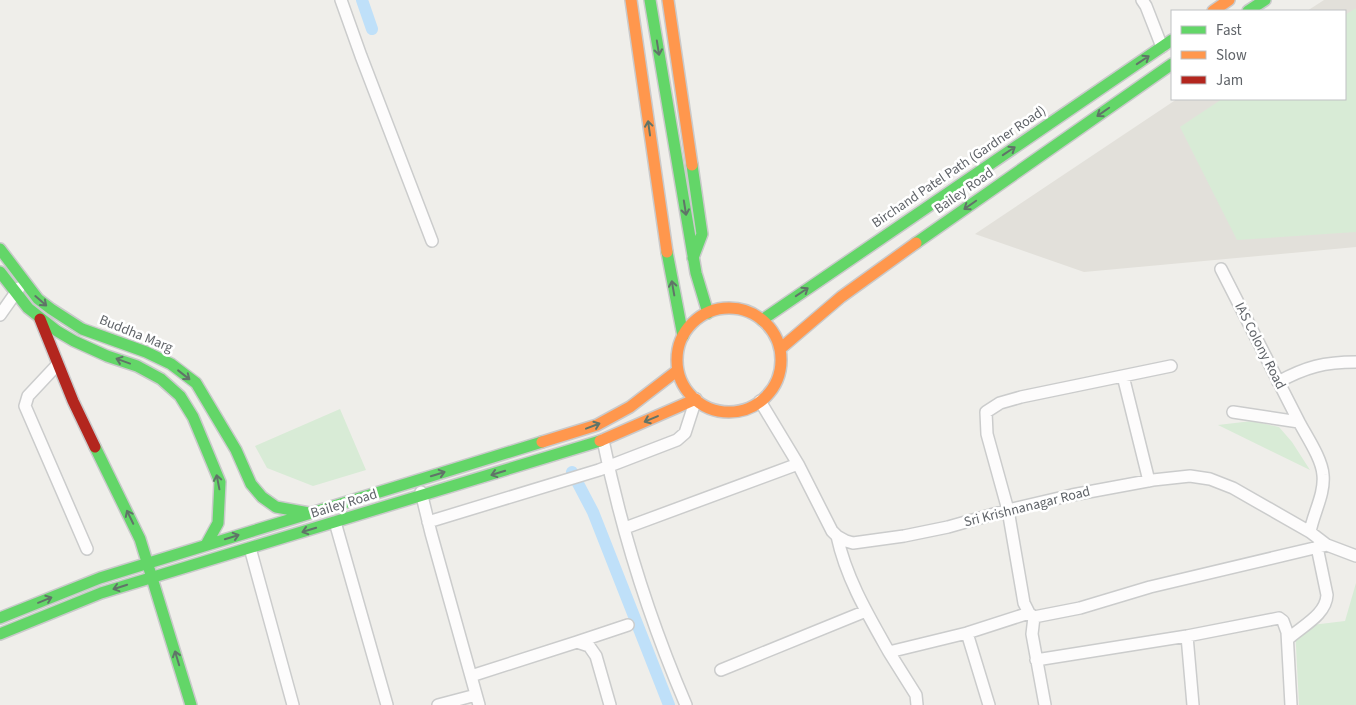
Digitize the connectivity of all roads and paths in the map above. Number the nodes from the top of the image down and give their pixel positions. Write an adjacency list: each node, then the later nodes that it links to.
1 (341, 0): 13 (street)
2 (631, 0): 24 (main road, one-way to 2)
3 (650, 0): 15 (main road, one-way to 15)
4 (668, 0): 15 (main road)
5 (1142, 0): 11 (street)
6 (1229, 0): 8 (main road)
7 (1265, 0): 9 (main road)
8 (1214, 10)
9 (1250, 10)
10 (1171, 41): 11 (main road, Birchand Patel Path (Gardner Road))
11 (1162, 48): 23 (main road, Birchand Patel Path (Gardner Road), one-way to 11)
12 (1171, 65): 25 (main road, Bailey Road, one-way to 25)
13 (432, 242)
14 (0, 249): 18 (main road, Buddha Marg)
15 (693, 258): 20 (main road)
16 (1221, 269): 31 (street, IAS Colony Road)
17 (0, 272): 19 (main road)
18 (24, 282): 19 (street); 43 (main road, Buddha Marg, one-way to 43)
19 (16, 293): 21 (street); 22 (main road)
20 (708, 312): 23 (main road); 24 (main road)
21 (0, 315)
22 (40, 319): 27 (main road); 49 (main road, one-way to 22)
23 (762, 320): 25 (main road)
24 (683, 336): 29 (main road)
25 (780, 350): 33 (main road)
26 (1356, 362): 31 (street)
27 (58, 364): 52 (street); 54 (main road, one-way to 27)
28 (1171, 366): 30 (street)
29 (678, 370): 32 (main road); 39 (main road, Bailey Road, one-way to 29)
30 (1123, 376): 40 (street); 42 (street)
31 (1278, 382): 35 (street, IAS Colony Road)
32 (696, 399): 33 (main road); 36 (main road, Bailey Road, one-way to 36); 38 (street)
33 (760, 401): 37 (street)
34 (1233, 412): 35 (street)
35 (1299, 422): 47 (street, IAS Colony Road)
36 (602, 440): 38 (street); 41 (main road, Bailey Road, one-way to 41)
37 (798, 464): 46 (street); 48 (street)
38 (604, 468): 45 (street); 46 (street)
39 (418, 481): 41 (street); 43 (main road, Bailey Road)
40 (1149, 481): 42 (street, Sri Krishnanagar Road); 47 (street, Sri Krishnanagar Road)
41 (422, 496): 44 (main road, Bailey Road); 45 (street)
42 (1008, 510): 48 (street, Sri Krishnanagar Road); 57 (street)
43 (310, 513): 49 (main road, Bailey Road, one-way to 43)
44 (335, 522): 51 (main road, Bailey Road, one-way to 51); 72 (street)
45 (428, 522): 68 (street)
46 (625, 528): 75 (street)
47 (1310, 532): 50 (street, Sri Krishnanagar Road)
48 (836, 536): 56 (street)
49 (206, 545): 54 (main road, Bailey Road)
50 (1322, 546): 53 (street, Sri Krishnanagar Road); 57 (street); 63 (street)
51 (250, 548): 55 (main road, Bailey Road); 71 (street)
52 (87, 549)
53 (1356, 556)
54 (148, 562): 55 (main road); 58 (main road, Bailey Road, one-way to 54)
55 (153, 576): 61 (main road, Bailey Road, one-way to 61); 70 (main road, one-way to 55)
56 (866, 611): 65 (street); 67 (street)
57 (1031, 615): 60 (street); 66 (street)
58 (0, 618)
59 (628, 625): 64 (street)
60 (967, 633): 65 (street); 77 (street)
61 (0, 634)
62 (1187, 636): 63 (street); 66 (street); 79 (street)
63 (1288, 638): 80 (street)
64 (577, 642): 68 (street); 74 (street)
65 (889, 652): 76 (street)
66 (1036, 660): 78 (street)
67 (721, 670)
68 (471, 676): 69 (street)
69 (478, 700): 73 (street)
70 (191, 705)
71 (292, 705)
72 (387, 705)
73 (438, 705)
74 (610, 705)
75 (686, 705)
76 (917, 705)
77 (989, 705)
78 (1045, 705)
79 (1193, 705)
80 (1291, 705)

